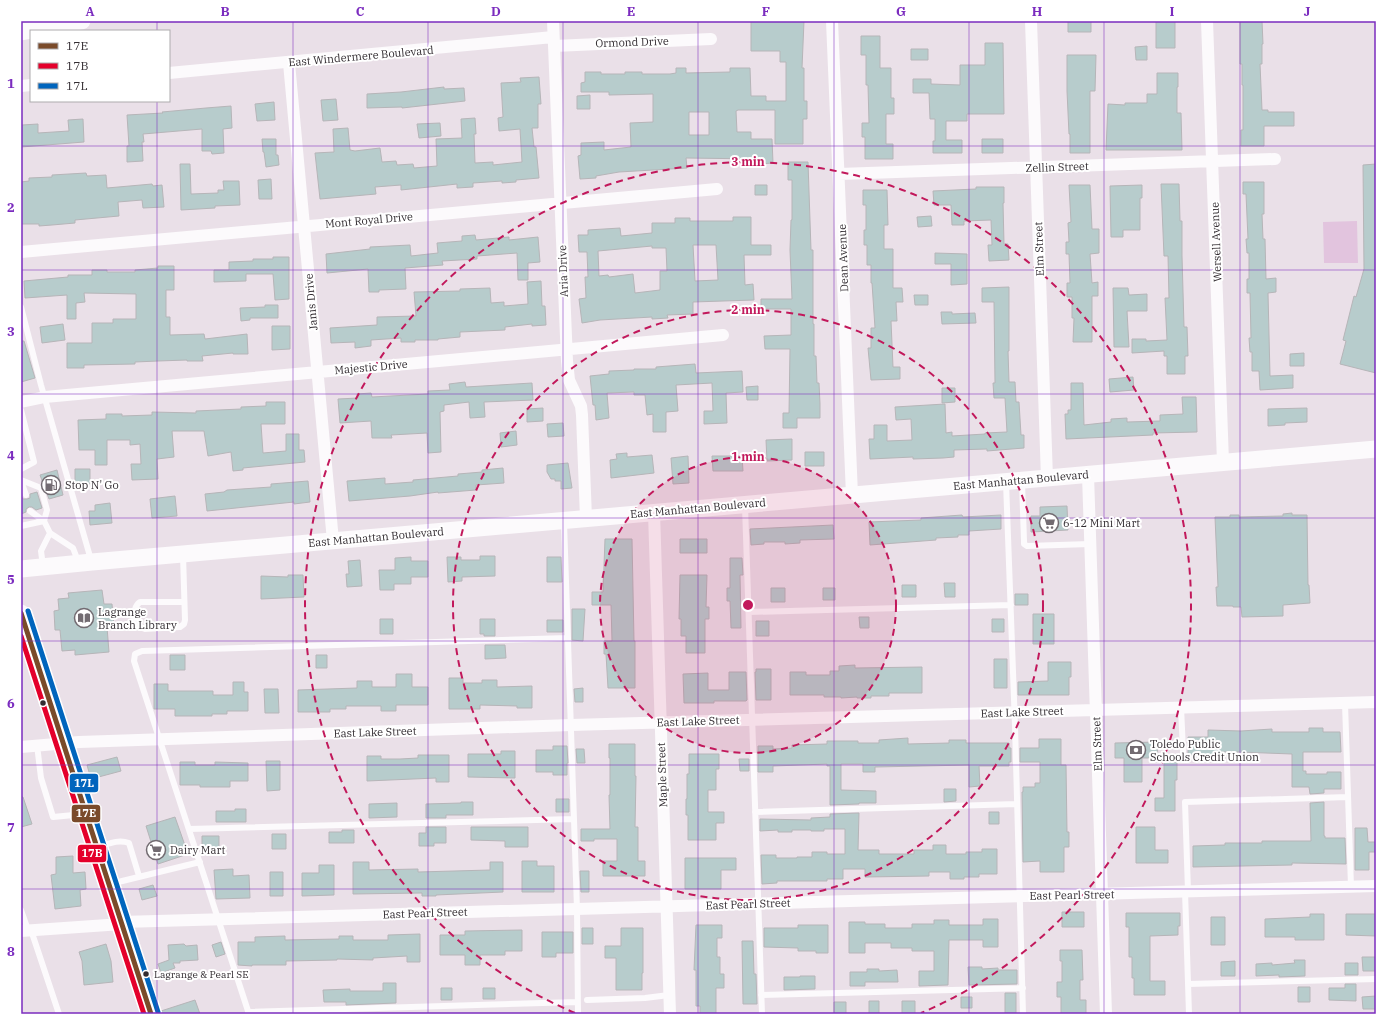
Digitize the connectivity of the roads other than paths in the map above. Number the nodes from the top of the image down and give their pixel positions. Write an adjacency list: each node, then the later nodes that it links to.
1 (82, 21): 6 (main road)
2 (553, 21): 8 (street, Aria Drive)
3 (832, 21): 14 (street, Dean Avenue)
4 (1031, 21): 13 (street, Elm Street)
5 (1207, 21): 12 (street, Wersell Avenue)
6 (32, 30)
7 (710, 39): 8 (street, Ormond Drive)
8 (554, 42): 9 (street, East Windermere Boulevard); 16 (street, Aria Drive)
9 (289, 63): 10 (street, East Windermere Boulevard); 17 (street, Janis Drive)
10 (170, 73)
11 (1275, 159): 12 (street, Zellin Street)
12 (1213, 161): 13 (street, Zellin Street); 27 (street, Wersell Avenue)
13 (1037, 167): 14 (street, Zellin Street); 30 (street, Elm Street)
14 (839, 174): 34 (street, Dean Avenue)
15 (717, 189): 16 (street, Mont Royal Drive)
16 (560, 203): 17 (street, Mont Royal Drive); 21 (street, Aria Drive)
17 (304, 226): 18 (street, Mont Royal Drive); 22 (street, Janis Drive)
18 (21, 252)
19 (21, 307): 23 (lane)
20 (722, 335): 21 (street, Majestic Drive)
21 (566, 349): 22 (street, Majestic Drive); 38 (street, Aria Drive)
22 (317, 372): 23 (street, Majestic Drive); 43 (street, Janis Drive)
23 (45, 397): 24 (street, Majestic Drive); 46 (lane)
24 (21, 402)
25 (21, 410): 28 (lane)
26 (1376, 449): 27 (main road, East Manhattan Boulevard)
27 (1223, 462): 29 (main road, East Manhattan Boulevard)
28 (21, 469)
29 (1088, 474): 30 (main road, East Manhattan Boulevard); 44 (street, Elm Street)
30 (1047, 478): 32 (main road, East Manhattan Boulevard)
31 (21, 481): 33 (lane); 40 (lane)
32 (1014, 481): 34 (main road, East Manhattan Boulevard); 44 (lane); 50 (lane)
33 (26, 495)
34 (852, 495): 35 (main road, East Manhattan Boulevard)
35 (745, 504): 37 (main road, East Manhattan Boulevard); 51 (lane)
36 (30, 511): 40 (lane)
37 (654, 512): 38 (main road, East Manhattan Boulevard); 61 (street, Maple Street)
38 (586, 518): 39 (main road, East Manhattan Boulevard)
39 (564, 520): 43 (main road, East Manhattan Boulevard); 53 (lane)
40 (44, 521): 41 (lane); 42 (lane)
41 (21, 526)
42 (50, 533): 46 (lane); 47 (lane)
43 (333, 541): 45 (main road, East Manhattan Boulevard)
44 (1090, 544): 58 (street, Elm Street)
45 (183, 554): 46 (main road, East Manhattan Boulevard); 49 (lane)
46 (85, 563): 47 (main road, East Manhattan Boulevard)
47 (43, 567): 48 (main road, East Manhattan Boulevard)
48 (21, 570)
49 (184, 602): 49 (lane)
50 (1011, 604): 51 (lane); 59 (lane)
51 (749, 612): 60 (lane)
52 (21, 613): 54 (main road)
53 (568, 638): 62 (lane); 63 (lane)
54 (25, 639): 64 (main road)
55 (1376, 702): 56 (street, East Lake Street)
56 (1345, 703): 57 (street, East Lake Street); 68 (lane)
57 (1181, 707): 58 (street, East Lake Street); 67 (lane)
58 (1096, 710): 59 (street, East Lake Street); 81 (street, Elm Street)
59 (1015, 712): 60 (street, East Lake Street); 69 (lane)
60 (753, 720): 61 (street, East Lake Street); 70 (lane)
61 (661, 722): 62 (street, East Lake Street); 84 (street, Maple Street)
62 (571, 725): 63 (street, East Lake Street); 72 (lane)
63 (160, 740): 64 (street, East Lake Street); 73 (lane)
64 (62, 743): 65 (street, East Lake Street); 71 (main road)
65 (37, 745): 66 (street, East Lake Street); 71 (lane)
66 (21, 747)
67 (1183, 751)
68 (1348, 797): 79 (lane); 80 (lane)
69 (1017, 804): 70 (lane); 82 (lane)
70 (755, 812): 83 (lane)
71 (86, 814): 74 (main road)
72 (574, 819): 73 (lane); 85 (lane)
73 (189, 829): 75 (lane)
74 (97, 847): 76 (lane); 77 (main road)
75 (200, 862): 76 (lane); 87 (lane)
76 (139, 876): 77 (lane)
77 (109, 884): 88 (main road)
78 (1376, 886): 79 (street, East Pearl Street)
79 (1351, 887): 80 (street, East Pearl Street)
80 (1187, 891): 81 (street, East Pearl Street); 91 (lane)
81 (1102, 894): 82 (street, East Pearl Street); 104 (street, Elm Street)
82 (1020, 896): 83 (street, East Pearl Street); 92 (lane)
83 (758, 904): 84 (street, East Pearl Street); 94 (lane)
84 (666, 906): 85 (street, East Pearl Street); 93 (street, Maple Street)
85 (576, 909): 87 (street, East Pearl Street); 96 (lane)
86 (21, 910): 89 (lane)
87 (219, 920): 88 (street, East Pearl Street); 97 (lane)
88 (121, 923): 89 (street, East Pearl Street); 99 (main road)
89 (27, 930): 98 (lane)
90 (1376, 980): 91 (lane)
91 (1188, 984): 105 (lane)
92 (1023, 988): 94 (lane); 103 (lane)
93 (669, 995): 95 (lane); 101 (street, Maple Street)
94 (761, 995): 102 (lane)
95 (587, 1000)
96 (577, 1002): 97 (lane); 100 (lane)
97 (249, 1013)
98 (59, 1014)
99 (151, 1014)
100 (578, 1014)
101 (670, 1014)
102 (762, 1014)
103 (1023, 1014)
104 (1106, 1014)
105 (1189, 1014)

